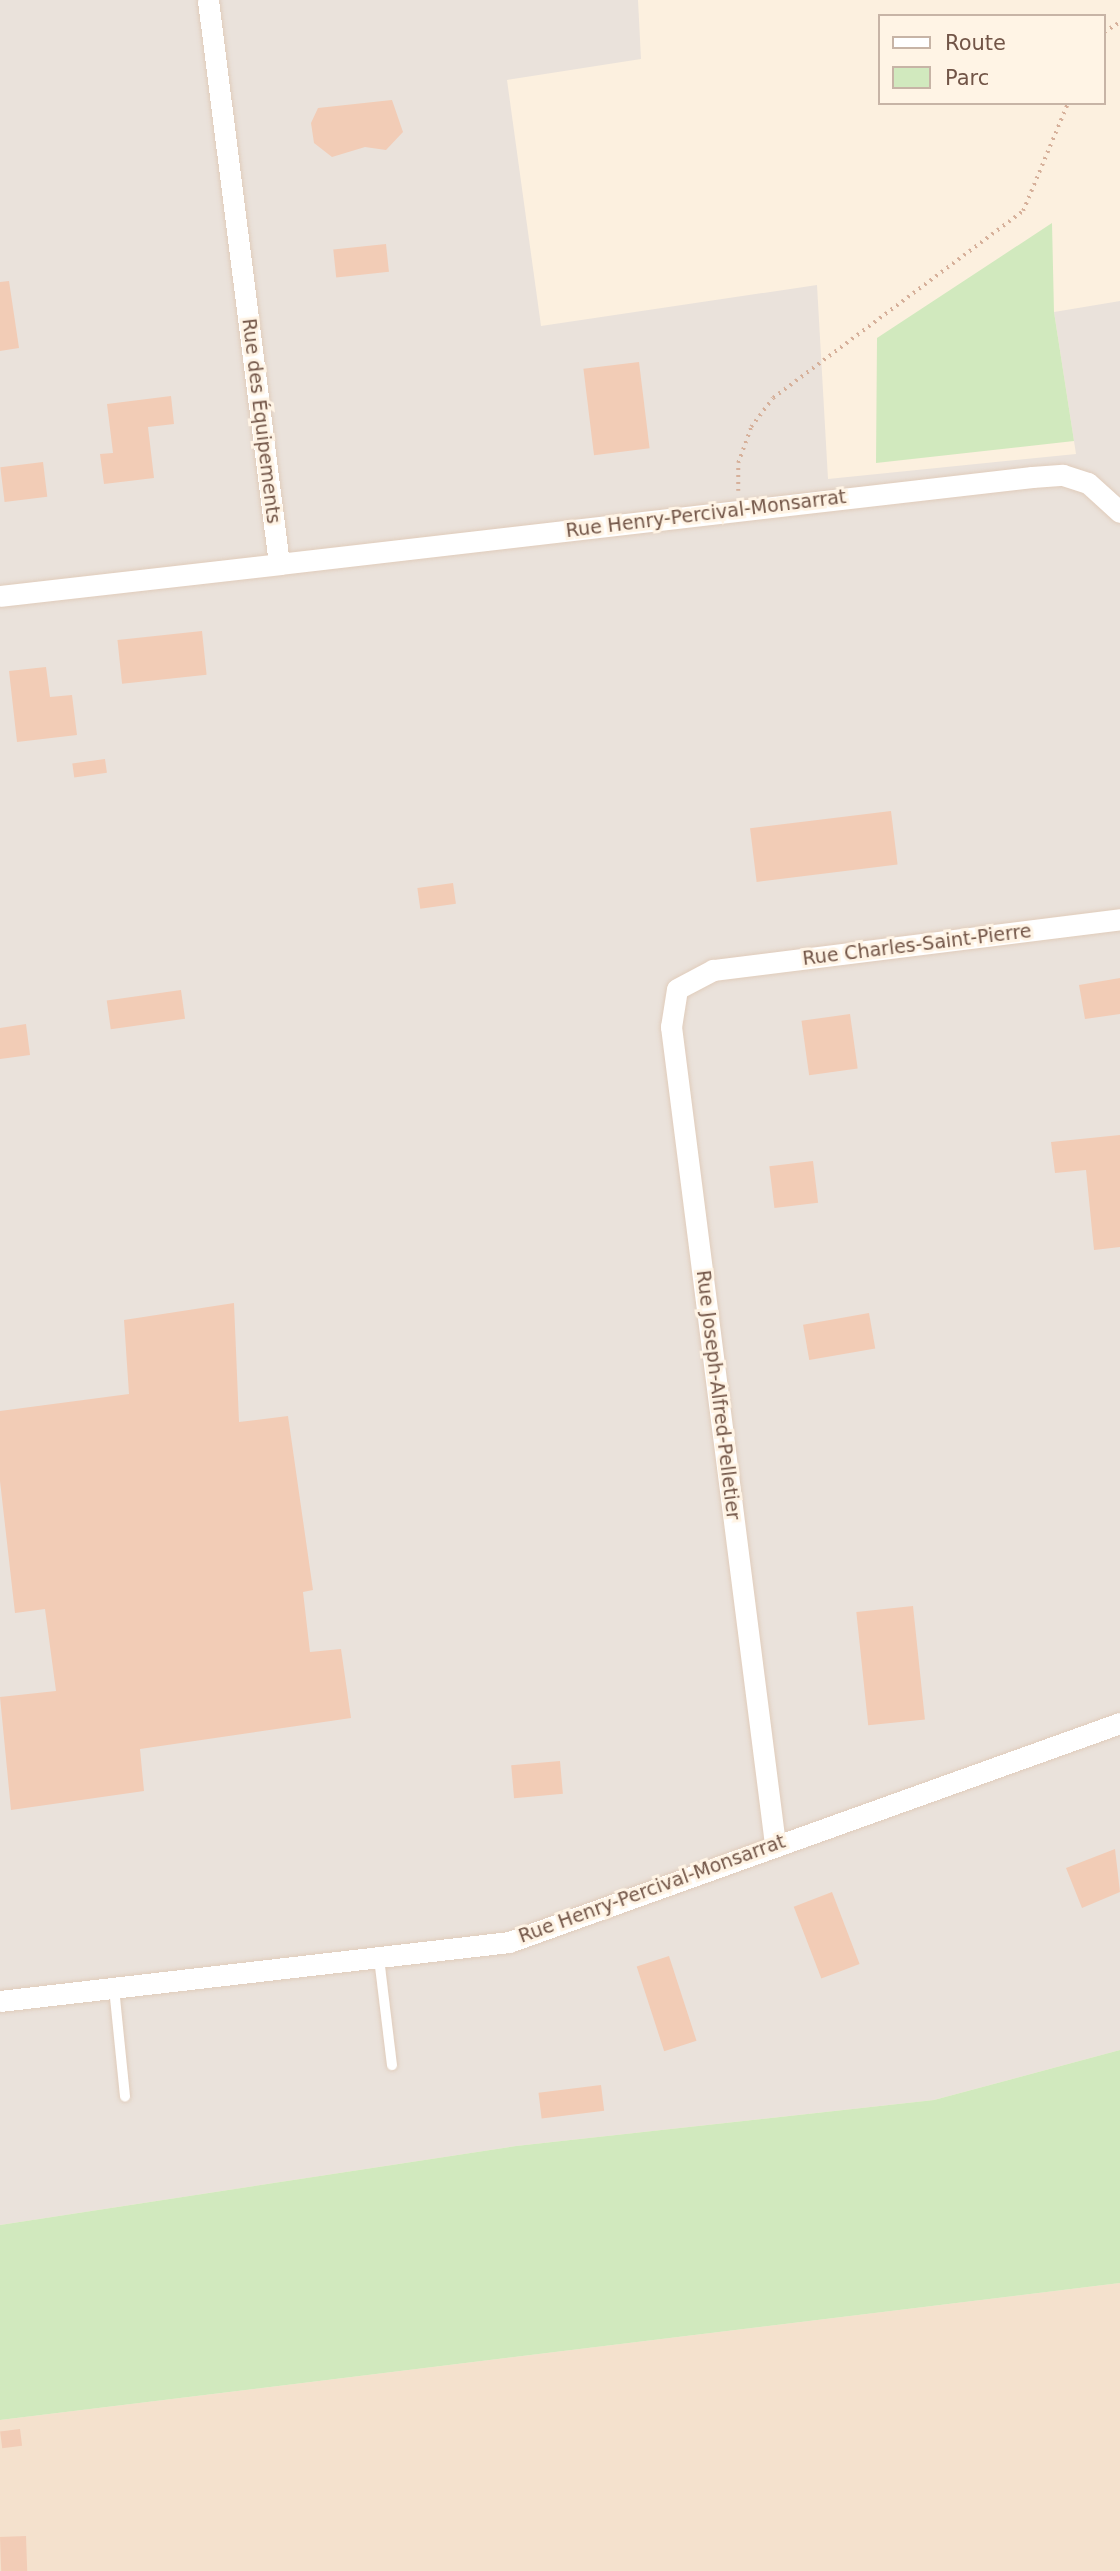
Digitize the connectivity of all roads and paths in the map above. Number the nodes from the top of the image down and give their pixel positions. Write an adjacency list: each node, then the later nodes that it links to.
1 (208, 0): 5 (street, Rue des Équipements)
2 (1067, 105): 3 (path)
3 (741, 510): 4 (street, Rue Henry-Percival-Monsarrat); 5 (street, Rue Henry-Percival-Monsarrat)
4 (1120, 512)
5 (279, 564): 6 (street)
6 (0, 596)
7 (1120, 919): 8 (street, Rue Charles-Saint-Pierre)
8 (713, 970): 10 (street, Rue Joseph-Alfred-Pelletier)
9 (1120, 1723): 10 (street, Rue Henry-Percival-Monsarrat)
10 (775, 1844): 11 (street, Rue Henry-Percival-Monsarrat)
11 (379, 1958): 12 (street, Rue Henry-Percival-Monsarrat); 14 (lane)
12 (114, 1988): 13 (street, Rue Henry-Percival-Monsarrat); 15 (lane)
13 (0, 2001)
14 (391, 2064)
15 (125, 2096)

